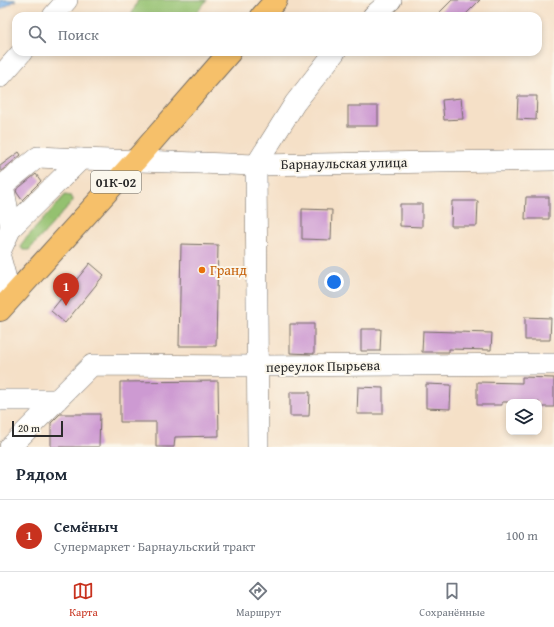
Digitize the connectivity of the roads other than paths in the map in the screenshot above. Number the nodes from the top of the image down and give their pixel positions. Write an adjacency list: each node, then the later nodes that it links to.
1 (66, 0): 4 (street)
2 (276, 0): 5 (main road)
3 (391, 0): 6 (street)
4 (56, 12)
5 (266, 12)
6 (378, 12)
7 (18, 56): 10 (street)
8 (227, 56): 13 (main road, 01К-02)
9 (332, 56): 14 (street)
10 (0, 77)
11 (81, 160): 13 (street, Барнаульская улица); 15 (street); 15 (street, Барнаульская улица)
12 (554, 160): 14 (street, Барнаульская улица)
13 (135, 161): 14 (street, Барнаульская улица); 18 (main road, 01К-02)
14 (256, 165): 20 (street)
15 (11, 228): 16 (street)
16 (0, 252)
17 (0, 257): 18 (street)
18 (6, 304)
19 (554, 364): 20 (street, переулок Пырьева)
20 (257, 366): 22 (street, переулок Пырьева); 24 (street)
21 (0, 400): 22 (street)
22 (57, 400): 23 (street)
23 (10, 447)
24 (258, 447)

